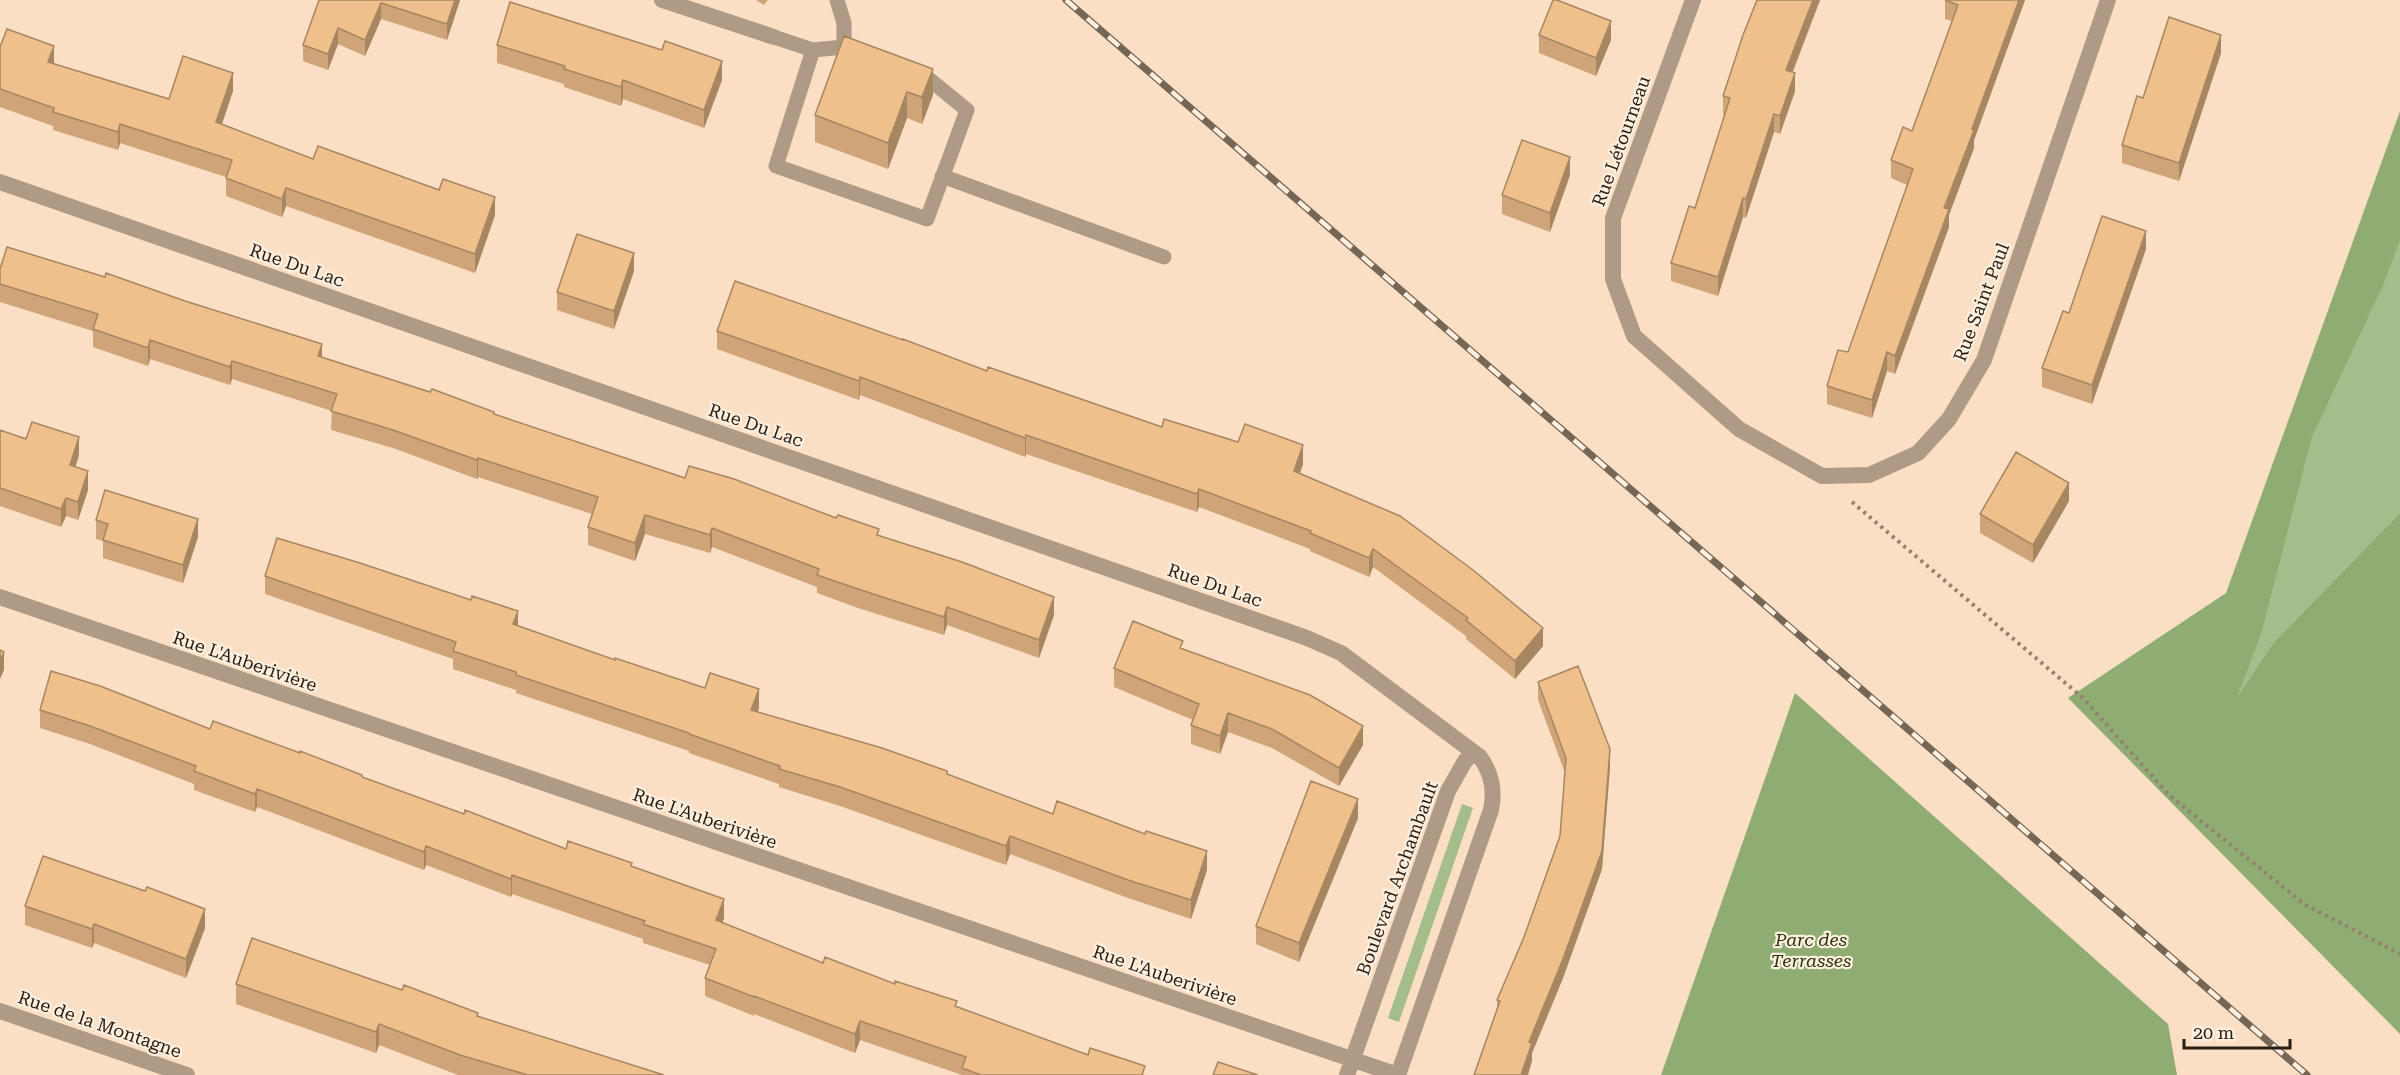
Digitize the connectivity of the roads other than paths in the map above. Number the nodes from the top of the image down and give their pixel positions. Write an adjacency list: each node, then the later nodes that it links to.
1 (662, 0): 5 (street)
2 (837, 0): 6 (lane)
3 (1693, 0): 13 (street, Rue Létourneau)
4 (2108, 0): 13 (street, Rue Saint Paul)
5 (774, 37): 7 (lane)
6 (844, 47): 7 (lane); 8 (lane)
7 (813, 50): 10 (lane)
8 (876, 59)
9 (897, 67): 10 (lane)
10 (942, 176): 12 (lane)
11 (0, 182): 15 (street, Rue Du Lac)
12 (1164, 257)
13 (1822, 476)
14 (0, 597): 17 (street, Rue L'Auberivière)
15 (1473, 754): 17 (street, Boulevard Archambault); 19 (street)
16 (0, 1011): 18 (street, Rue de la Montagne)
17 (1350, 1067): 19 (street, Rue L'Auberivière)
18 (187, 1075)
19 (1398, 1075)

